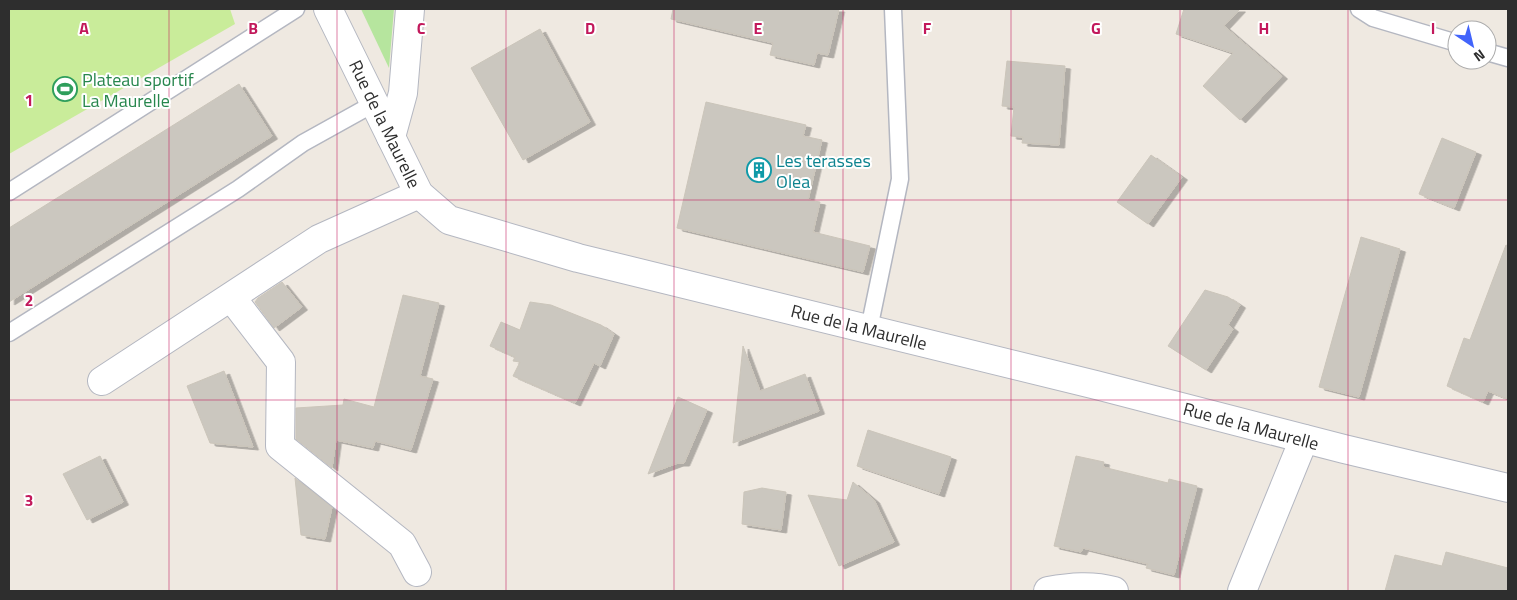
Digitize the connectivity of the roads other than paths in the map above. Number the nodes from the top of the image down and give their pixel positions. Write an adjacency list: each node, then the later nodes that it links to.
1 (296, 9): 9 (lane)
2 (328, 9): 7 (street, Rue de la Maurelle)
3 (410, 9): 8 (street)
4 (893, 9): 12 (lane)
5 (1359, 9): 6 (lane)
6 (1447, 40)
7 (375, 103): 8 (street, Rue de la Maurelle); 13 (lane)
8 (391, 137): 10 (street, Rue de la Maurelle)
9 (9, 192)
10 (419, 194): 11 (street); 12 (street, Rue de la Maurelle)
11 (231, 297): 14 (street); 17 (street)
12 (869, 329): 15 (street, Rue de la Maurelle)
13 (9, 333)
14 (102, 381)
15 (1304, 439): 16 (street, Rue de la Maurelle); 20 (street)
16 (1508, 488)
17 (417, 572)
18 (1048, 591): 19 (street)
19 (1114, 591)
20 (1242, 591)

